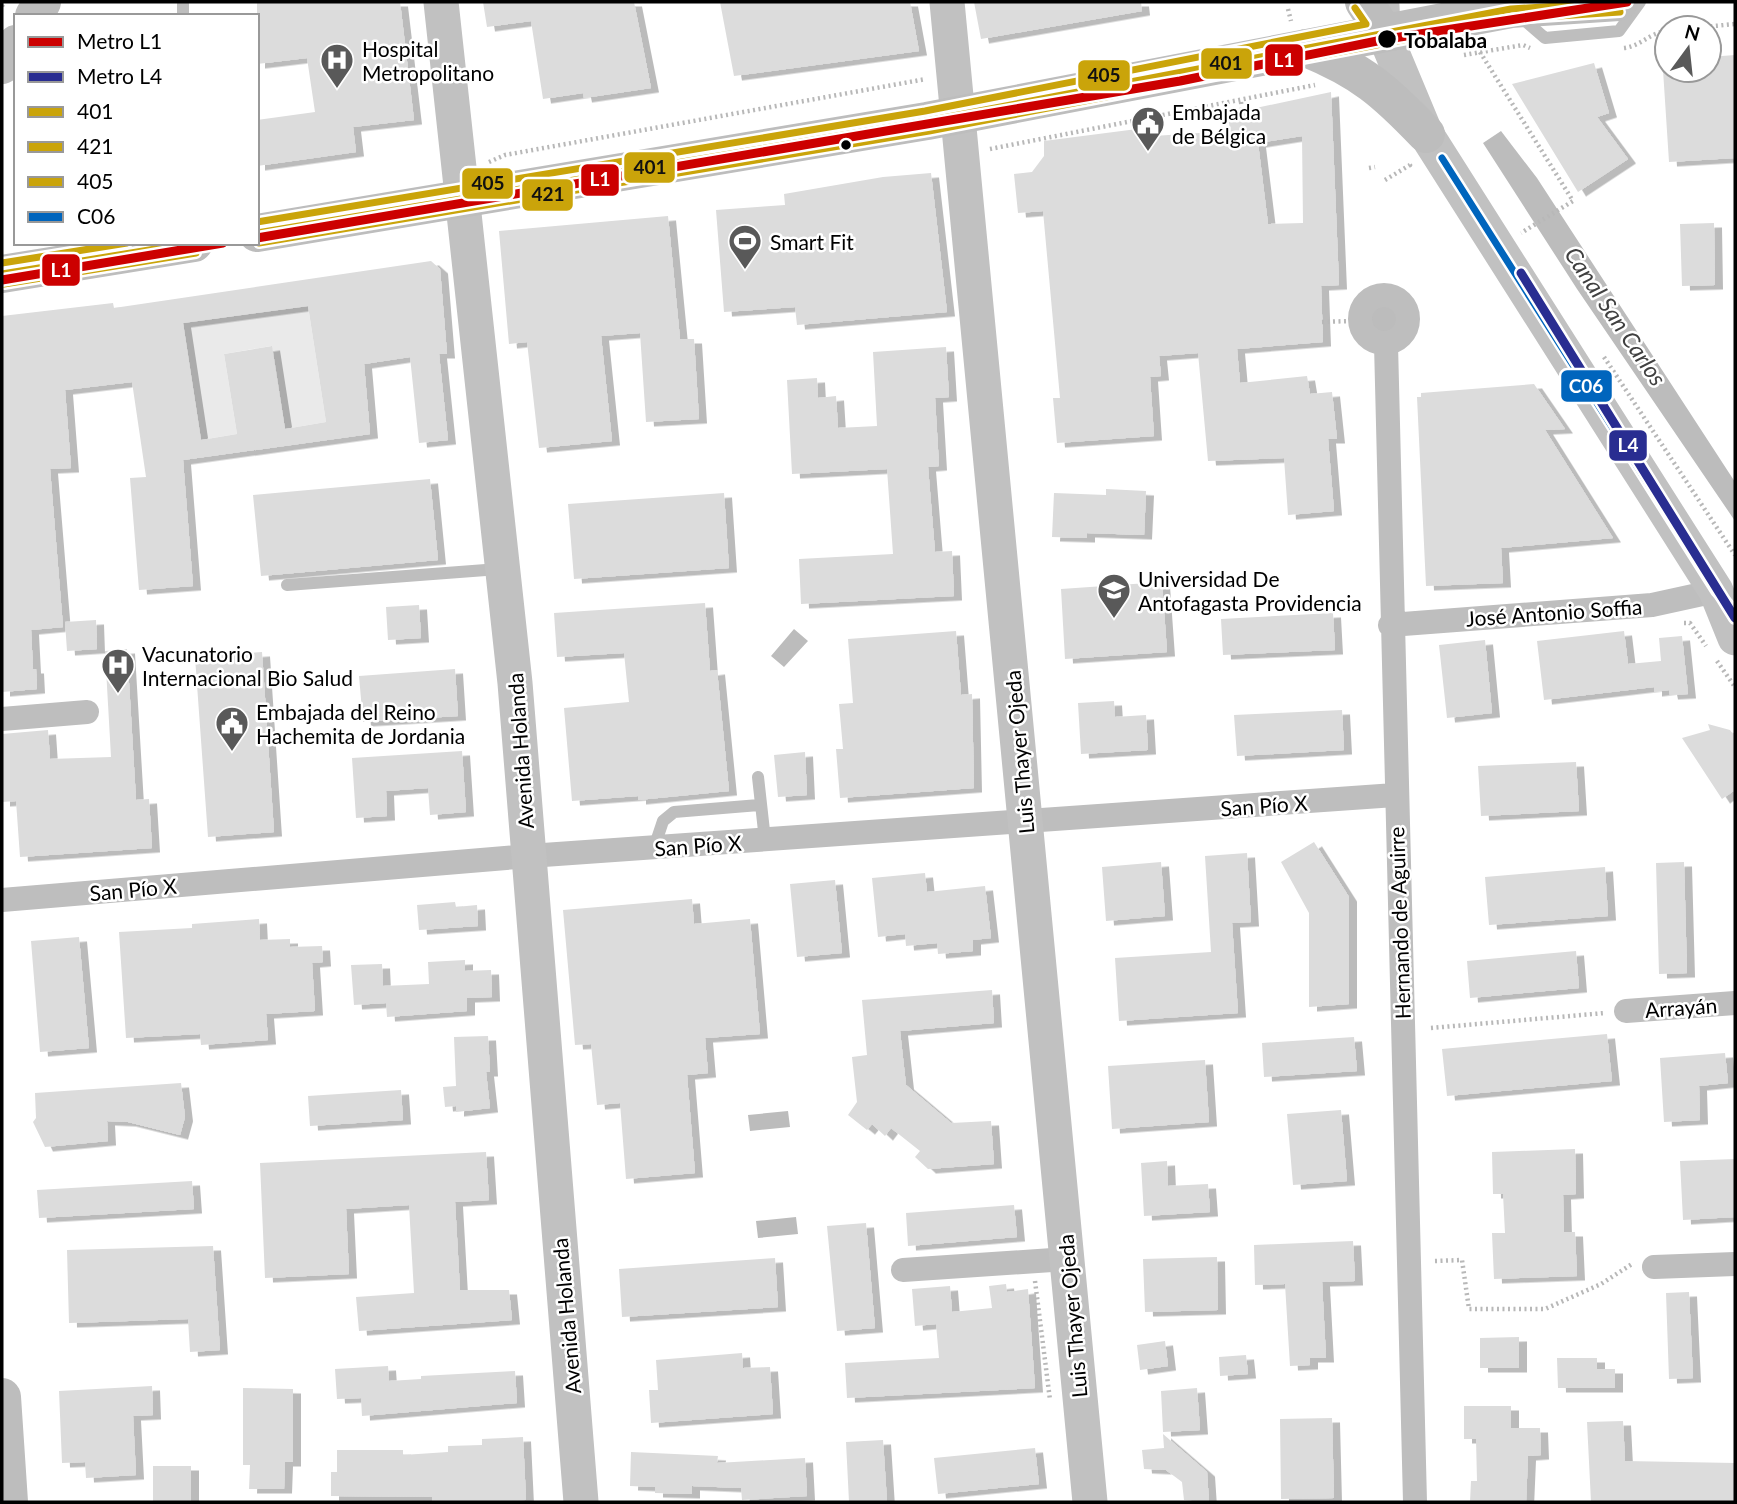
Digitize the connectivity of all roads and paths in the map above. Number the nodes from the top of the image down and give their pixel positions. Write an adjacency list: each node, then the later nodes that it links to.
1 (5, 2): 6 (path)
2 (441, 2): 22 (street, Avenida Holanda)
3 (947, 2): 15 (street, Luis Thayer Ojeda)
4 (1619, 2): 7 (main road)
5 (1640, 2): 7 (lane)
6 (2, 6)
7 (1511, 9): 8 (main road)
8 (1376, 12): 9 (main road); 18 (street)
9 (1306, 48): 15 (main road); 18 (main road)
10 (1480, 52): 25 (path)
11 (932, 78): 20 (path)
12 (1322, 83): 13 (path)
13 (1241, 102): 14 (path); 16 (path)
14 (1242, 110)
15 (960, 115): 22 (main road); 46 (street, Luis Thayer Ojeda)
16 (1153, 117): 17 (path); 19 (path)
17 (1154, 136)
18 (1415, 144): 21 (path); 36 (street)
19 (990, 149)
20 (489, 162)
21 (1385, 180)
22 (465, 201): 24 (main road); 34 (street, Avenida Holanda)
23 (1514, 221): 25 (path)
24 (259, 233)
25 (1521, 233): 26 (path)
26 (1529, 244)
27 (182, 245): 28 (main road)
28 (2, 274)
29 (1350, 321): 30 (path)
30 (1322, 322)
31 (1385, 344): 38 (street, Hernando de Aguirre)
32 (1598, 348): 33 (path)
33 (1735, 555)
34 (503, 568): 35 (lane); 49 (street, Avenida Holanda)
35 (287, 585)
36 (1726, 601): 38 (street, José Antonio Soffia); 39 (street)
37 (1680, 622): 40 (path)
38 (1390, 625): 44 (street, Hernando de Aguirre)
39 (1735, 638)
40 (1735, 687)
41 (87, 712): 42 (street)
42 (2, 719)
43 (758, 777): 45 (lane)
44 (1395, 795): 46 (street, San Pío X); 65 (street, Hernando de Aguirre)
45 (759, 805): 47 (lane); 48 (lane)
46 (1025, 821): 47 (street, San Pío X); 54 (street, Luis Thayer Ojeda)
47 (765, 840): 48 (street, San Pío X)
48 (654, 848): 49 (street, San Pío X)
49 (528, 856): 50 (street, San Pío X); 63 (street, Avenida Holanda)
50 (2, 900)
51 (1735, 1003): 52 (street, Arrayán)
52 (1626, 1011): 53 (path)
53 (1432, 1028)
54 (1067, 1259): 58 (street); 64 (street, Luis Thayer Ojeda)
55 (1435, 1261): 56 (path)
56 (1649, 1262): 57 (street)
57 (1735, 1264)
58 (903, 1270)
59 (1034, 1273): 61 (path)
60 (2, 1397): 62 (main road)
61 (1051, 1408)
62 (9, 1502)
63 (581, 1502)
64 (1090, 1502)
65 (1415, 1502)

